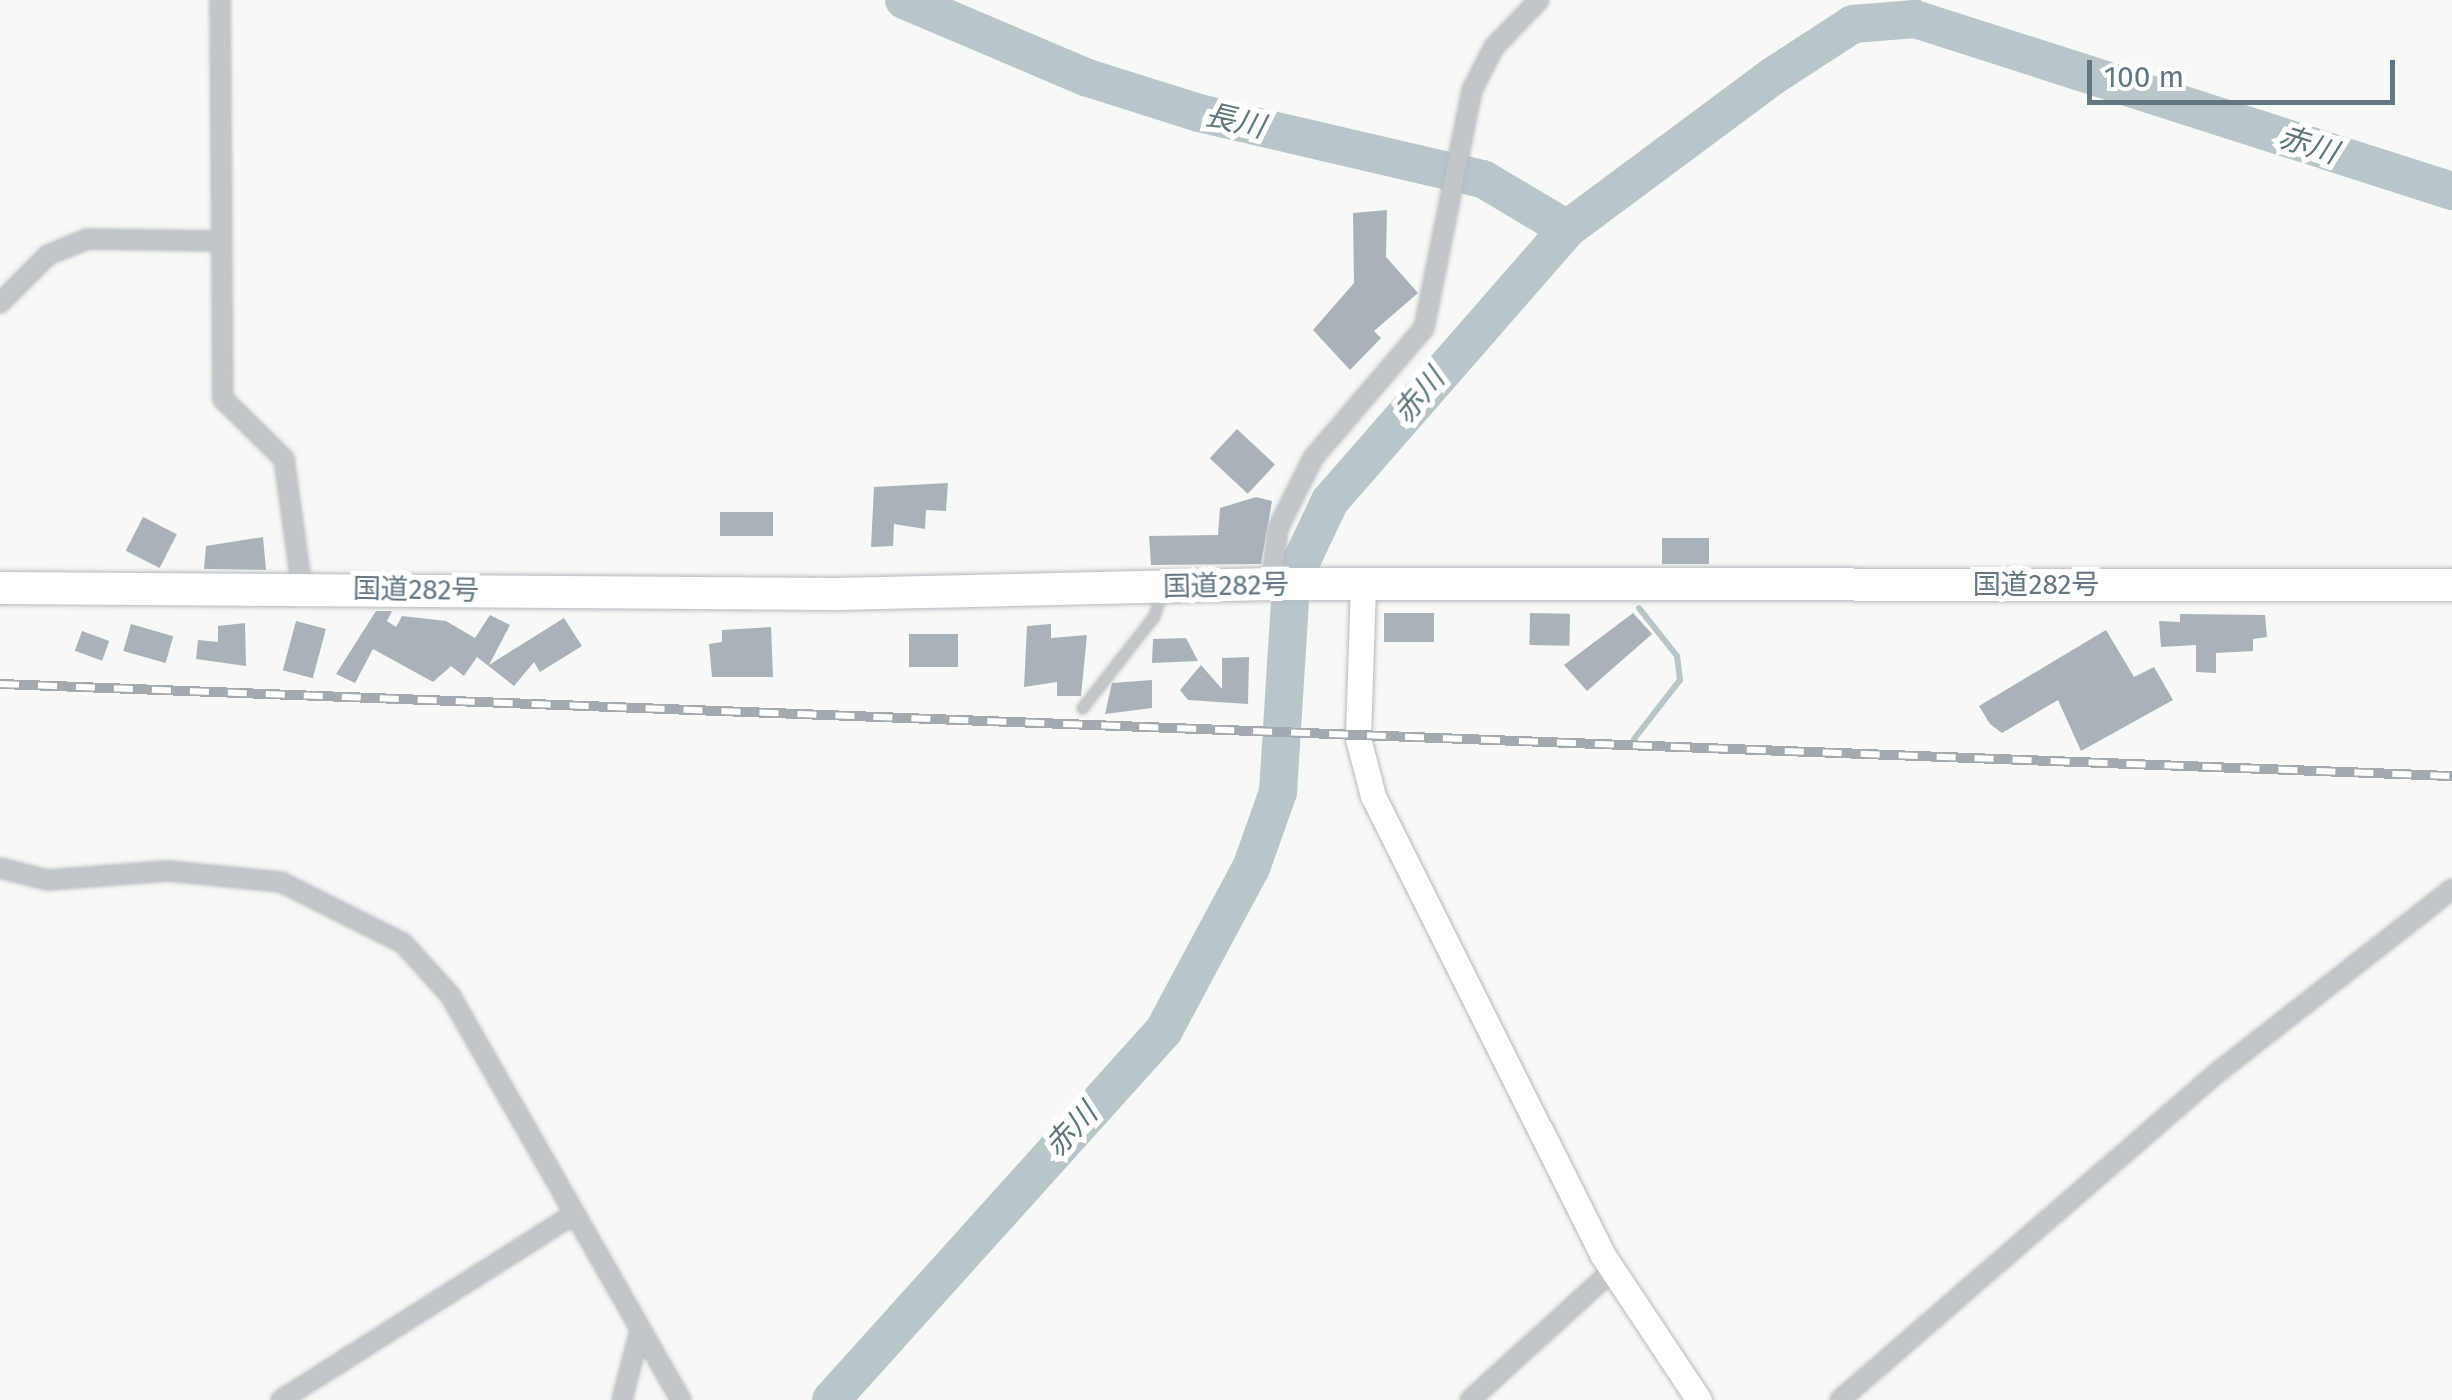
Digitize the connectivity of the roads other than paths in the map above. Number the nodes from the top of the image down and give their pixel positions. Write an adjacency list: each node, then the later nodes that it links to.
1 (220, 0): 3 (street)
2 (1539, 0): 5 (street)
3 (219, 241): 4 (street); 10 (street)
4 (0, 303)
5 (1271, 584): 7 (highway, 国道282号); 8 (highway, 国道282号)
6 (2452, 585): 7 (highway, 国道282号)
7 (1354, 586): 15 (street)
8 (1162, 587): 10 (highway, 国道282号); 11 (lane)
9 (0, 588): 10 (highway, 国道282号)
10 (302, 590)
11 (1082, 708)
12 (0, 868): 14 (street)
13 (2452, 889): 22 (street)
14 (569, 1217): 16 (street); 17 (street)
15 (1613, 1270): 20 (street); 21 (street)
16 (639, 1334): 18 (street); 19 (street)
17 (282, 1400)
18 (622, 1400)
19 (682, 1400)
20 (1470, 1400)
21 (1699, 1400)
22 (1840, 1400)

